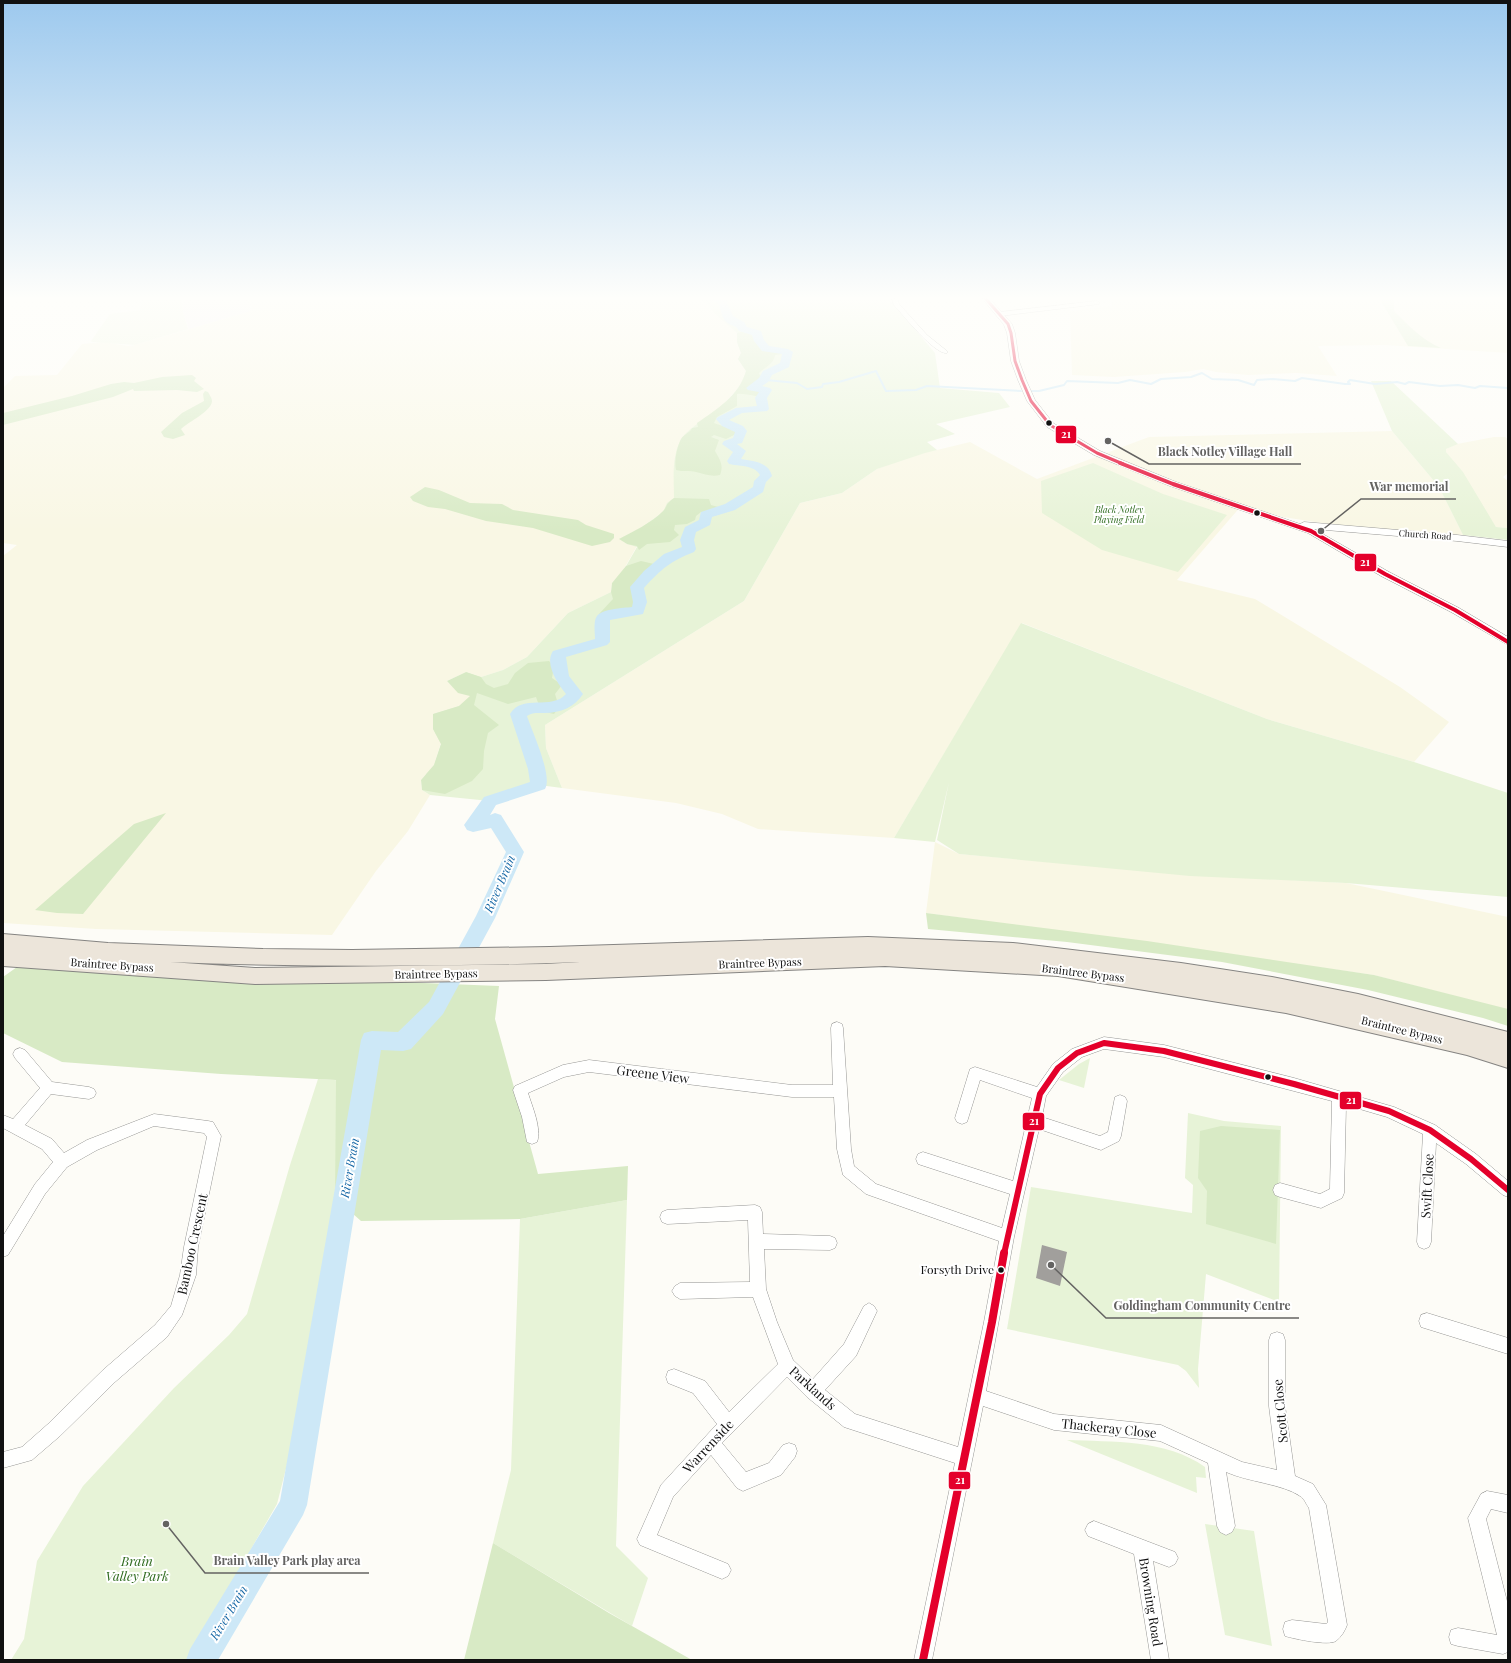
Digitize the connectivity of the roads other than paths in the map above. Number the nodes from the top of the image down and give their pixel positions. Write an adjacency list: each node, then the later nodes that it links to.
1 (1021, 377): 2 (street)
2 (1292, 524): 3 (street, Church Road); 4 (street)
3 (1343, 530): 4 (street); 5 (street, Church Road)
4 (1327, 540): 6 (street)
5 (1508, 544)
6 (1508, 642)
7 (3, 942): 10 (highway, Braintree Bypass)
8 (3, 958): 10 (highway, Braintree Bypass)
9 (511, 964): 10 (highway, Braintree Bypass); 12 (highway, Braintree Bypass); 14 (highway, Braintree Bypass)
10 (425, 965)
11 (837, 1028): 16 (street)
12 (1508, 1041)
13 (20, 1054): 15 (street)
14 (1508, 1058)
15 (48, 1088): 17 (street); 23 (street)
16 (840, 1091): 25 (street, Greene View); 32 (street)
17 (89, 1093)
18 (1040, 1094): 19 (street); 21 (street); 22 (street)
19 (1340, 1097): 24 (street); 29 (street)
20 (1120, 1102): 22 (street)
21 (962, 1118)
22 (1035, 1121): 28 (street)
23 (9, 1124): 27 (street)
24 (1430, 1130): 30 (street); 34 (street, Swift Close)
25 (532, 1137)
26 (923, 1159): 28 (street)
27 (62, 1162): 36 (street); 51 (street, Bamboo Crescent)
28 (1019, 1190): 32 (street)
29 (1280, 1190)
30 (1508, 1190)
31 (666, 1217): 33 (street, Parklands)
32 (1007, 1237): 46 (street)
33 (756, 1241): 35 (street); 37 (street, Parklands)
34 (1424, 1242)
35 (830, 1243)
36 (3, 1250)
37 (758, 1289): 38 (street); 43 (street, Parklands)
38 (680, 1291)
39 (869, 1311): 45 (street)
40 (1427, 1321): 42 (street)
41 (1277, 1340): 53 (street, Scott Close)
42 (1508, 1346)
43 (787, 1366): 45 (street, Parklands); 47 (street, Warrenside)
44 (674, 1377): 47 (street)
45 (813, 1391): 50 (street, Parklands)
46 (977, 1396): 50 (street); 52 (street, Thackeray Close)
47 (728, 1424): 48 (street, Warrenside)
48 (711, 1442): 49 (street); 59 (street, Warrenside)
49 (789, 1451)
50 (963, 1456): 62 (street)
51 (3, 1460)
52 (1216, 1460): 53 (street, Thackeray Close); 55 (street)
53 (1288, 1481): 60 (street, Thackeray Close)
54 (1508, 1504): 61 (street)
55 (1226, 1526)
56 (1094, 1530): 57 (street, Browning Road)
57 (1142, 1548): 58 (street); 63 (street, Browning Road)
58 (1169, 1558)
59 (722, 1570)
60 (1292, 1629)
61 (1458, 1637)
62 (923, 1660)
63 (1160, 1660)

